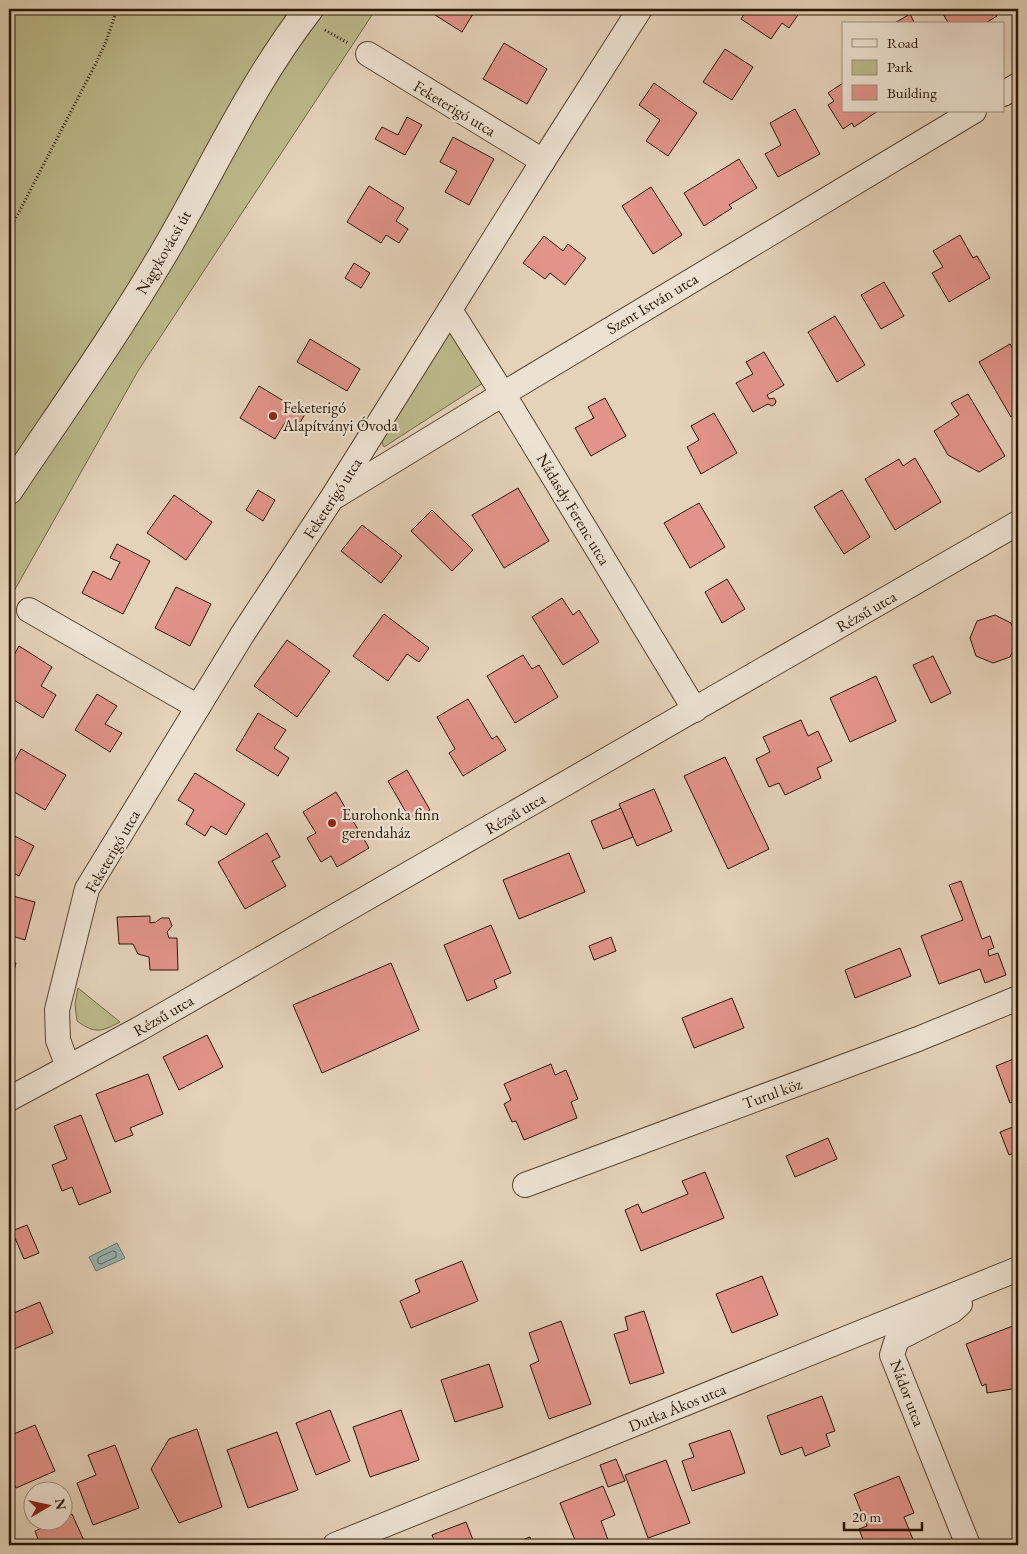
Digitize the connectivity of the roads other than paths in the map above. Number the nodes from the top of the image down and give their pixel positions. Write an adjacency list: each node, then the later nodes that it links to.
1 (640, 9): 7 (street, Feketerigó utca)
2 (306, 13): 10 (street, Nagykovácsi út)
3 (368, 54): 7 (street, Feketerigó utca)
4 (1018, 85): 5 (street)
5 (1004, 93)
6 (972, 112): 9 (street, Szent István utca)
7 (543, 161): 8 (street, Feketerigó utca)
8 (450, 310): 9 (street, Nádasdy Ferenc utca); 11 (street, Feketerigó utca)
9 (503, 394): 11 (street, Szent István utca); 15 (street, Nádasdy Ferenc utca)
10 (9, 490)
11 (332, 498): 14 (street, Feketerigó utca)
12 (1018, 523): 15 (street, Rézsű utca)
13 (29, 610): 14 (street)
14 (198, 706): 17 (street, Feketerigó utca)
15 (695, 710): 17 (street, Rézsű utca)
16 (1018, 998): 19 (street, Turul köz)
17 (68, 1068): 18 (street, Rézsű utca)
18 (9, 1099)
19 (525, 1185)
20 (1018, 1269): 21 (street, Dutka Ákos utca)
21 (986, 1282): 22 (street, Dutka Ákos utca); 23 (street, Nádor utca)
22 (335, 1545)
23 (968, 1545)

